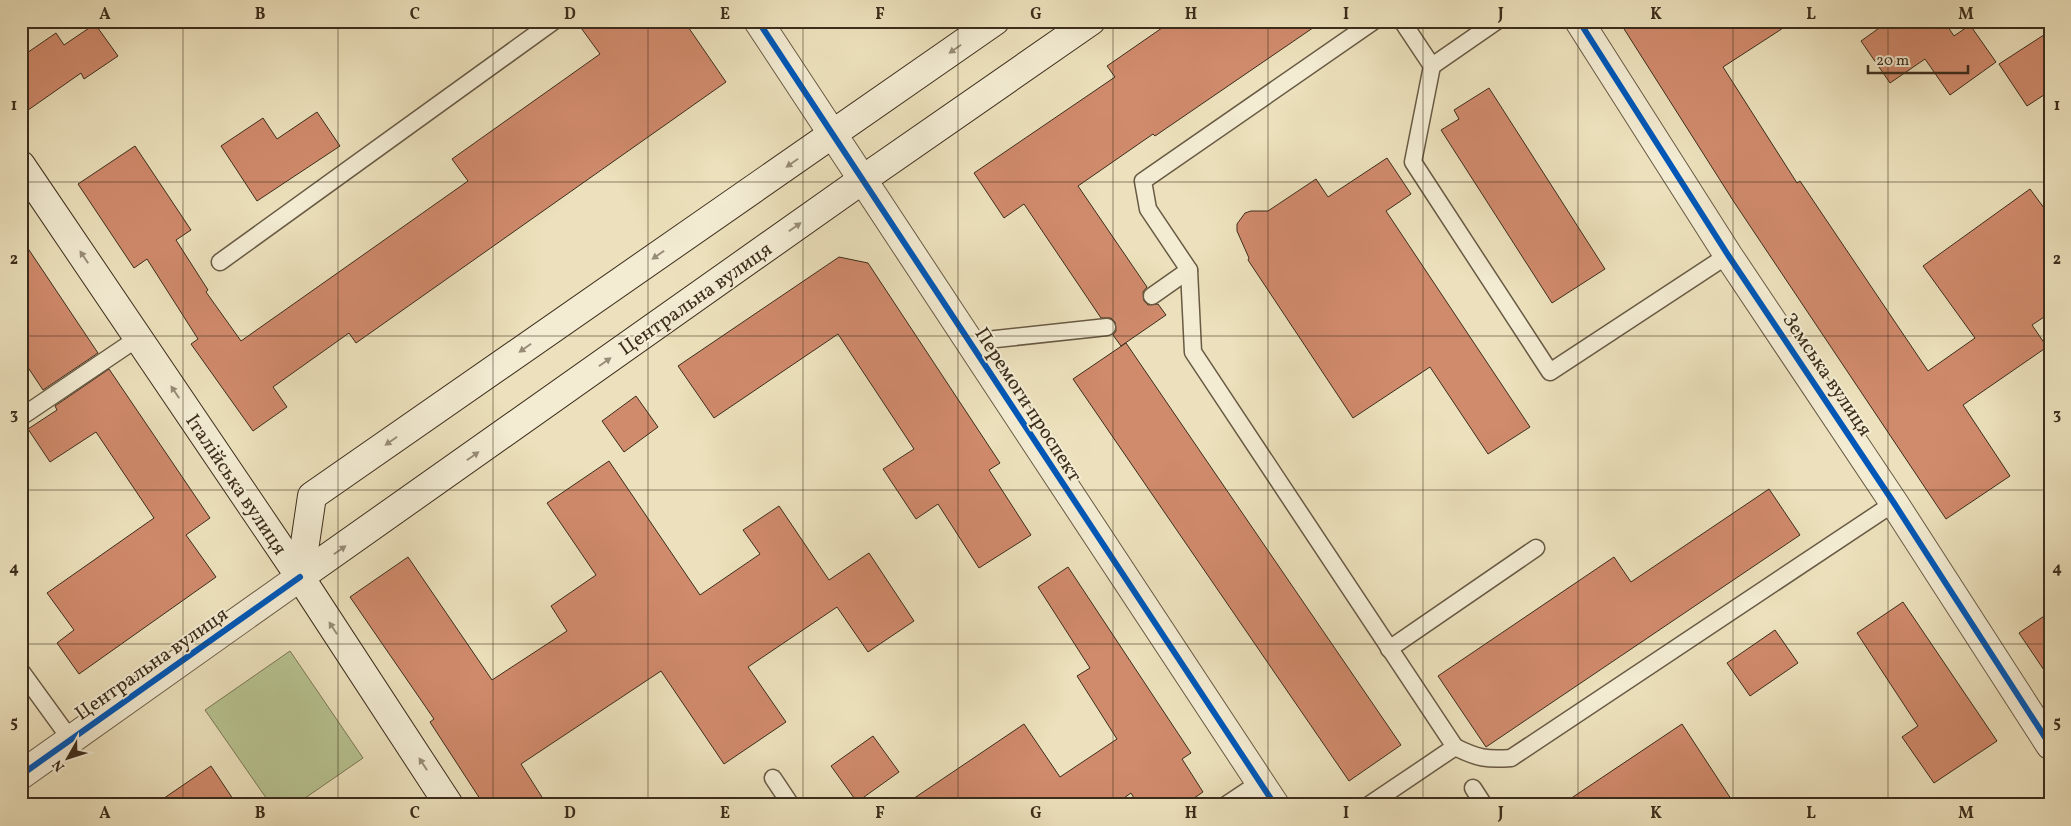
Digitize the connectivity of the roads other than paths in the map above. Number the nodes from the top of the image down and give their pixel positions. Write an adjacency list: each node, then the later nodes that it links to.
1 (554, 21): 14 (lane)
2 (758, 21): 10 (main road, Перемоги проспект)
3 (995, 21): 10 (main road, one-way to 10)
4 (1091, 21): 12 (main road, Центральна вулиця)
5 (1374, 21): 15 (lane)
6 (1402, 21): 9 (lane)
7 (1497, 21): 9 (lane)
8 (1579, 21): 13 (main road, Земська вулиця)
9 (1432, 66): 13 (lane)
10 (832, 135): 12 (main road, Перемоги проспект); 23 (main road, one-way to 23)
11 (21, 165): 18 (main road, Італійська вулиця, one-way to 11)
12 (862, 180): 19 (main road, Перемоги проспект); 23 (main road, Центральна вулиця, one-way to 12)
13 (1728, 255): 21 (main road, Земська вулиця)
14 (220, 262)
15 (1189, 270): 16 (lane); 24 (lane)
16 (1152, 296)
17 (1107, 326): 19 (lane)
18 (138, 338): 20 (lane); 23 (main road, Італійська вулиця, one-way to 18)
19 (968, 342): 31 (main road, Перемоги проспект)
20 (21, 417)
21 (1894, 503): 27 (main road, Земська вулиця); 28 (lane)
22 (1536, 548): 24 (lane)
23 (300, 577): 26 (main road, Центральна вулиця); 33 (main road, Італійська вулиця, one-way to 23)
24 (1389, 649): 28 (lane)
25 (21, 671): 26 (lane)
26 (71, 740): 29 (main road, Центральна вулиця)
27 (2050, 745)
28 (1455, 748): 37 (lane)
29 (21, 775)
30 (773, 778): 34 (lane)
31 (1259, 782): 35 (lane); 36 (main road, Перемоги проспект)
32 (1472, 788): 38 (lane)
33 (449, 805)
34 (791, 805)
35 (1226, 805)
36 (1275, 805)
37 (1369, 805)
38 (1484, 805)

